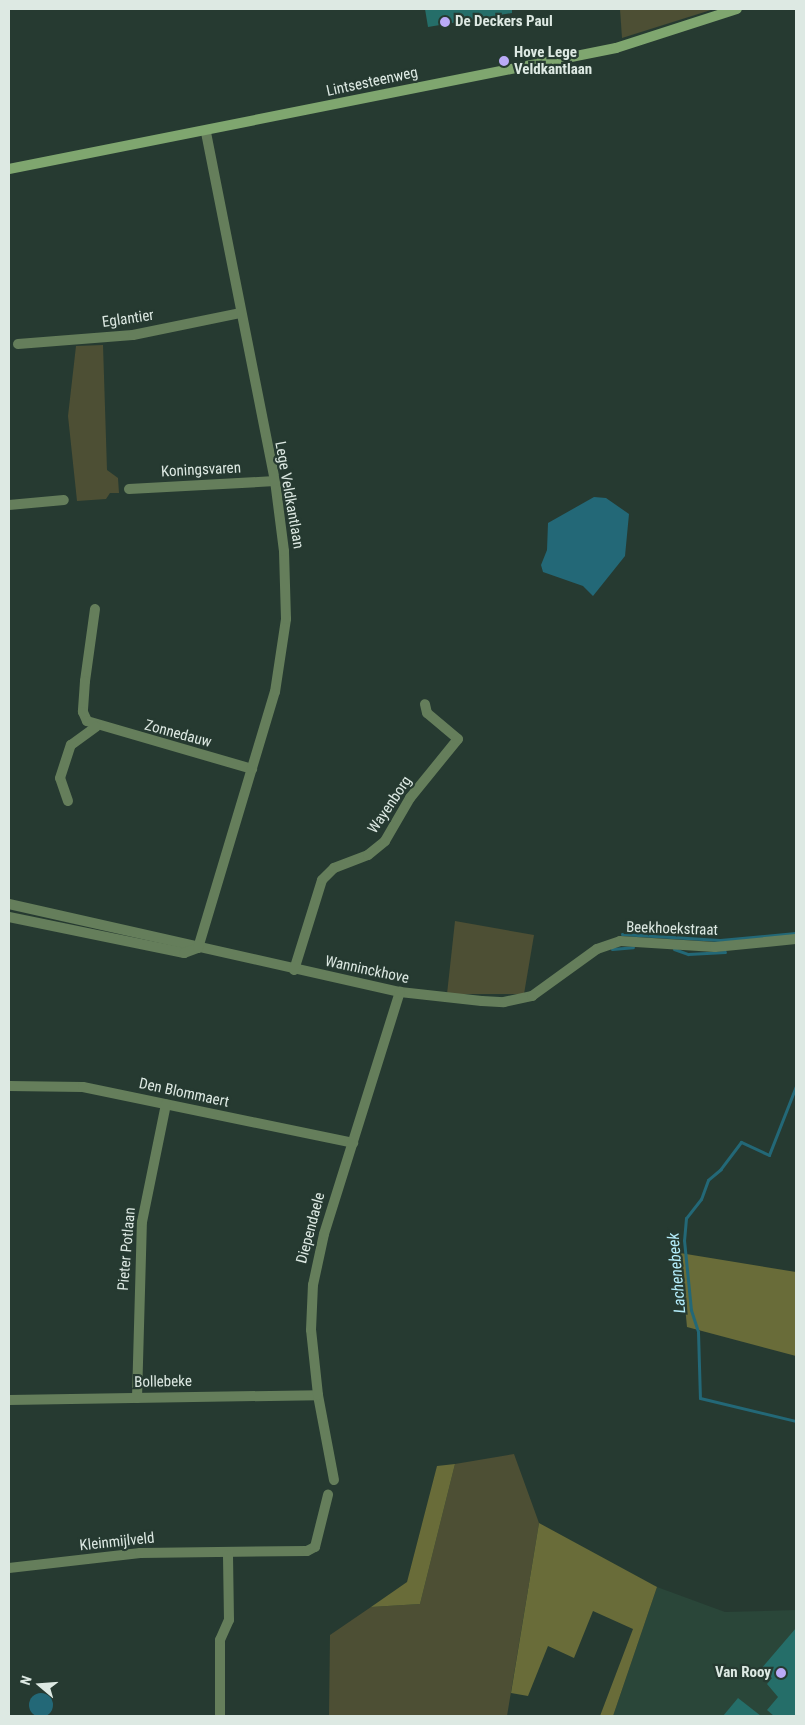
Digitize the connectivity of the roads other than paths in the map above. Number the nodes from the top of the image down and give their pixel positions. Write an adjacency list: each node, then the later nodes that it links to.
1 (737, 9): 2 (street, Lintsesteenweg)
2 (206, 132): 3 (street, Lintsesteenweg); 4 (street, Lege Veldkantlaan)
3 (9, 169)
4 (240, 313): 5 (street, Eglantier); 6 (street, Lege Veldkantlaan)
5 (18, 344)
6 (275, 481): 7 (street, Koningsvaren); 13 (street, Lege Veldkantlaan)
7 (129, 490)
8 (64, 500): 9 (street)
9 (9, 505)
10 (96, 609): 12 (street)
11 (425, 704): 19 (street, Wayenborg)
12 (96, 727): 13 (street, Zonnedauw); 14 (street)
13 (252, 769): 18 (street, Lege Veldkantlaan)
14 (68, 801)
15 (9, 904): 18 (street, Wanninckhove)
16 (9, 917): 18 (street, Wanninckhove)
17 (796, 939): 21 (street, Beekhoekstraat)
18 (198, 948): 19 (street, Wanninckhove)
19 (294, 970): 20 (street, Wanninckhove)
20 (400, 992): 21 (street, Wanninckhove); 24 (street, Diependaele)
21 (532, 996)
22 (9, 1086): 23 (street, Den Blommaert)
23 (166, 1104): 24 (street, Den Blommaert); 26 (street, Pieter Potlaan)
24 (352, 1142): 25 (street, Diependaele)
25 (318, 1394): 26 (street, Bollebeke); 28 (street, Diependaele)
26 (137, 1398): 27 (street, Bollebeke)
27 (9, 1400)
28 (334, 1480)
29 (328, 1494): 30 (street, Kleinmijlveld)
30 (228, 1555): 31 (street, Kleinmijlveld); 32 (street)
31 (9, 1568)
32 (220, 1716)

